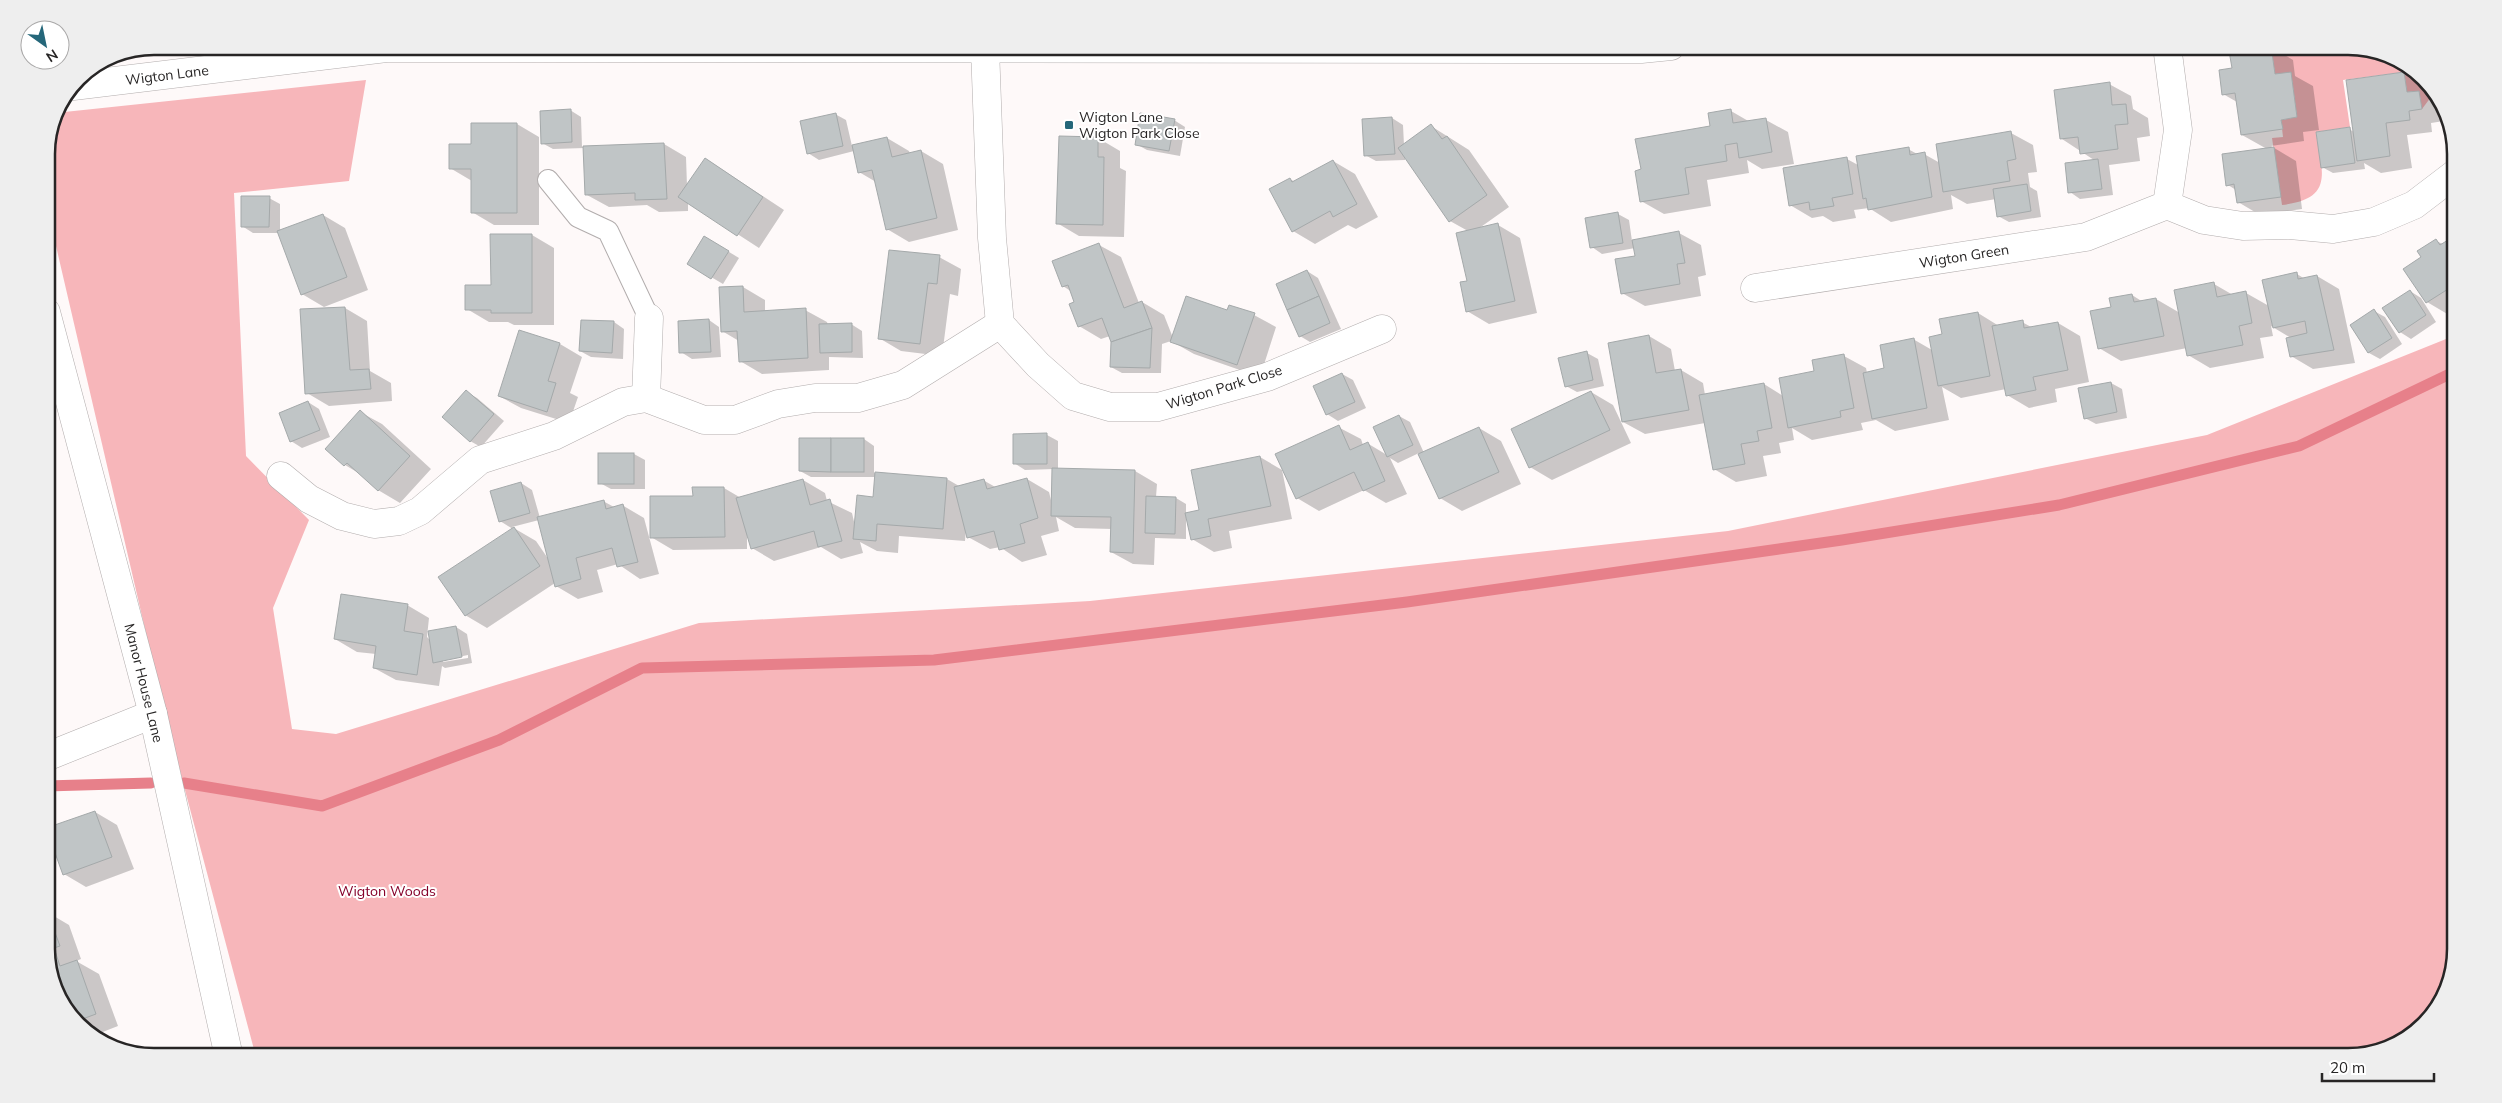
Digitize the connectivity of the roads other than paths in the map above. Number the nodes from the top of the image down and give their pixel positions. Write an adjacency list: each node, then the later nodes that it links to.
1 (328, 55): 4 (street, Wigton Lane)
2 (985, 55): 10 (street)
3 (2168, 55): 7 (street)
4 (84, 85)
5 (548, 180): 9 (lane)
6 (2447, 180): 7 (street)
7 (2168, 205): 8 (street, Wigton Green)
8 (1755, 288)
9 (649, 318): 13 (street)
10 (1000, 324): 11 (street, Wigton Park Close); 13 (street)
11 (1382, 329)
12 (55, 346): 15 (street, Manor House Lane)
13 (646, 398): 14 (street)
14 (281, 476)
15 (153, 714): 16 (street); 17 (street, Manor House Lane)
16 (55, 753)
17 (227, 1048)

